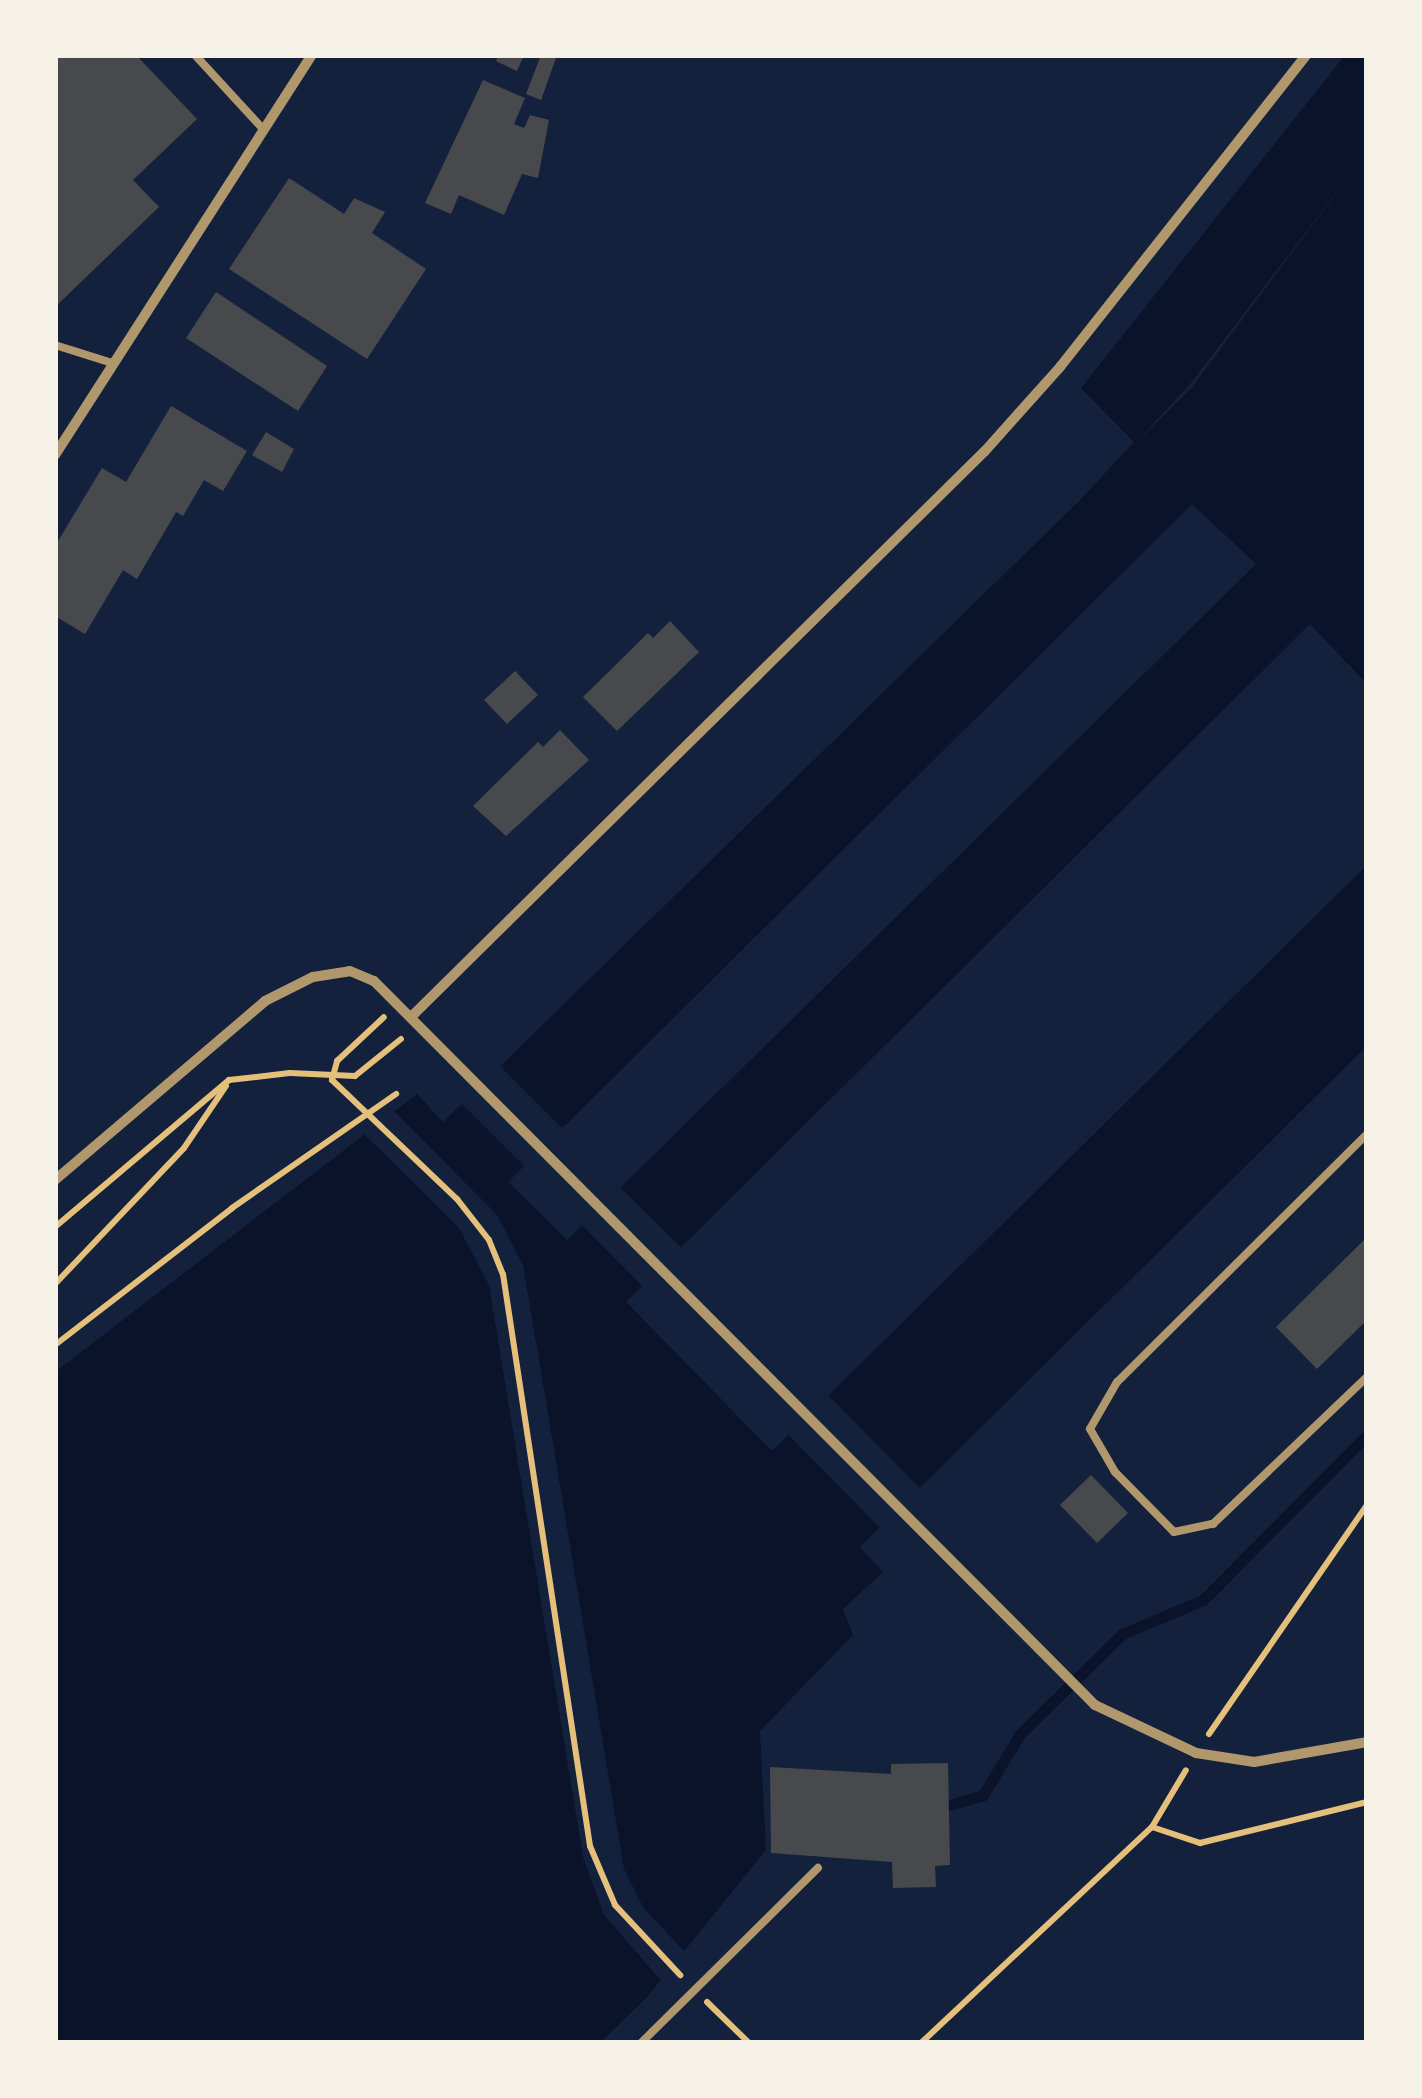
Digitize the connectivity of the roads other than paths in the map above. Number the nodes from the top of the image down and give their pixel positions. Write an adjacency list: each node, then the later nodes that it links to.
1 (195, 55): 4 (lane)
2 (312, 55): 4 (street)
3 (1306, 55): 8 (street)
4 (264, 129): 6 (street)
5 (55, 345): 6 (lane)
6 (112, 363): 7 (street)
7 (55, 455)
8 (412, 1015): 10 (street); 12 (street)
9 (1367, 1134): 11 (lane)
10 (55, 1180)
11 (1367, 1378)
12 (1367, 1742)
13 (818, 1868): 14 (lane)
14 (640, 2043)

